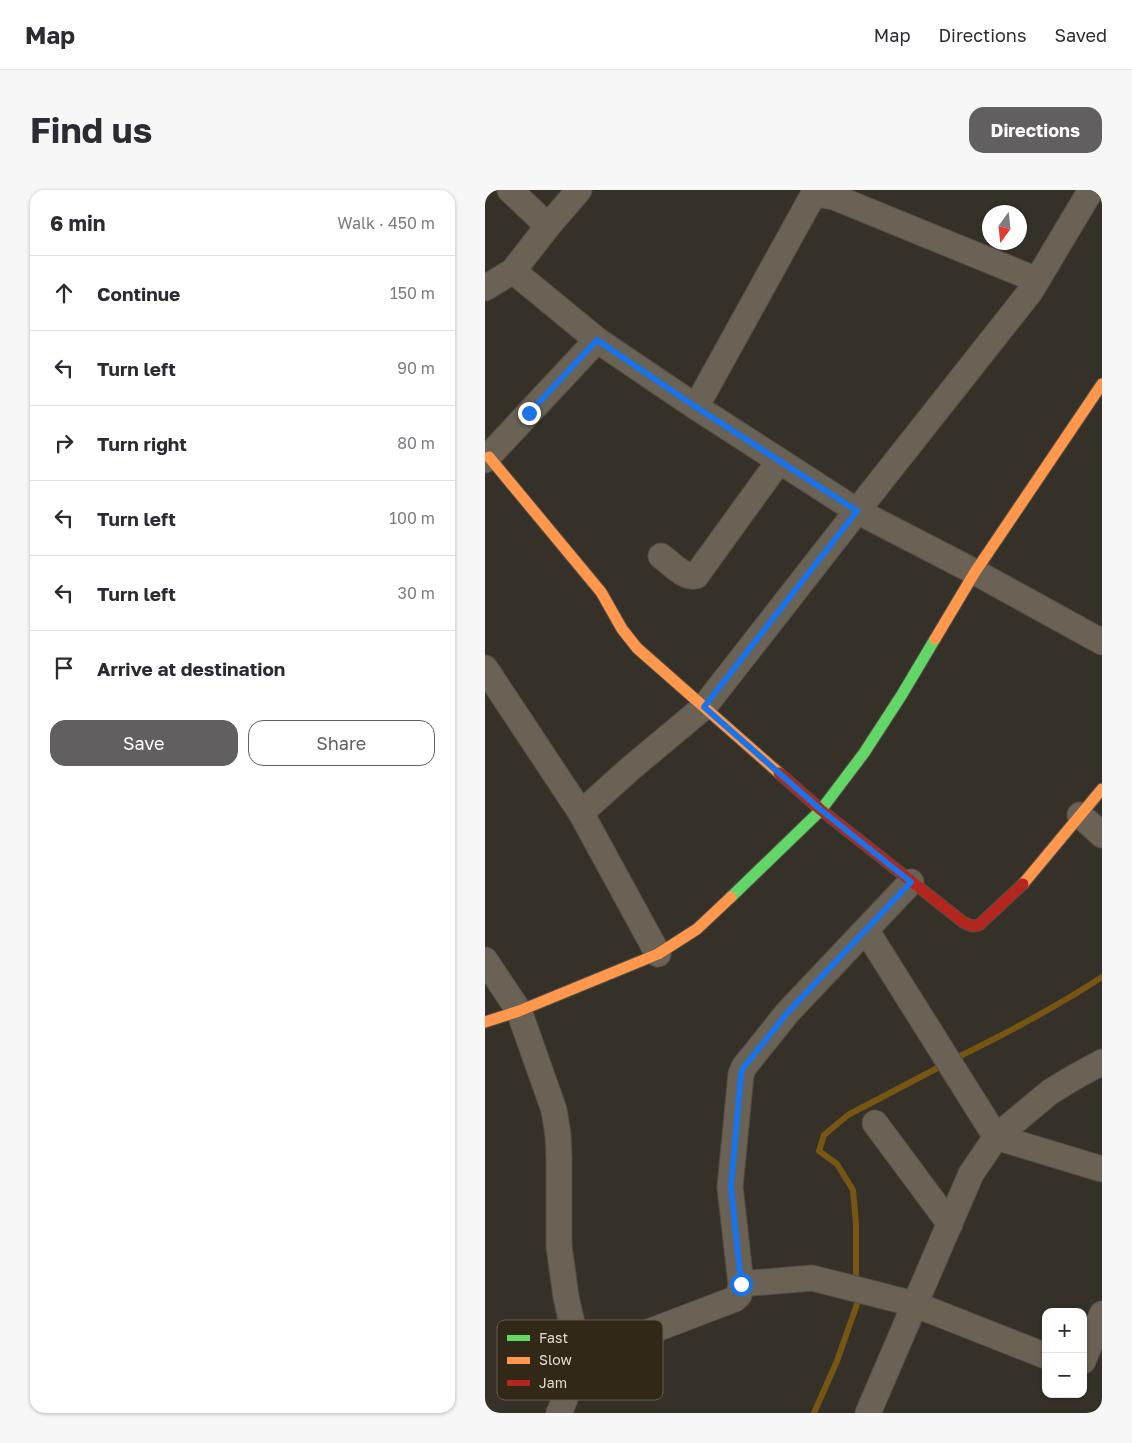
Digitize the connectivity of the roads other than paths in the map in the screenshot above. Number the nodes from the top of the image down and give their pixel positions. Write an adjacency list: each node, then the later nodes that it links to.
1 (510, 190): 5 (street)
2 (579, 190): 5 (street)
3 (1091, 190): 7 (street)
4 (815, 194): 7 (street); 11 (street)
5 (548, 226): 6 (street)
6 (513, 271): 8 (street); 9 (street)
7 (1037, 280): 14 (street)
8 (485, 288)
9 (597, 340): 11 (street); 12 (street)
10 (1102, 384): 16 (street)
11 (696, 407): 13 (street)
12 (487, 458): 19 (street)
13 (779, 461): 14 (street); 15 (street)
14 (857, 511): 16 (street); 19 (street)
15 (661, 556)
16 (975, 572): 17 (street); 21 (street)
17 (1102, 642)
18 (485, 668): 22 (street)
19 (704, 707): 21 (street); 22 (street)
20 (1102, 789): 23 (street)
21 (821, 810): 25 (street); 27 (street)
22 (581, 813): 27 (street)
23 (1080, 815): 24 (street); 25 (street)
24 (1102, 834)
25 (911, 882): 26 (street)
26 (866, 930): 33 (street); 36 (street)
27 (657, 954): 29 (street)
28 (485, 960): 29 (street)
29 (519, 1011): 30 (street); 39 (street)
30 (485, 1022)
31 (1102, 1062): 33 (street)
32 (875, 1123): 35 (street)
33 (997, 1137): 34 (street); 35 (street)
34 (1102, 1169)
35 (950, 1224): 37 (street)
36 (741, 1284): 37 (street); 40 (street)
37 (914, 1304): 42 (street); 45 (street)
38 (1102, 1314): 41 (street)
39 (571, 1320)
40 (663, 1326)
41 (1086, 1353)
42 (1042, 1354)
43 (564, 1400): 44 (street)
44 (559, 1413)
45 (868, 1413)

